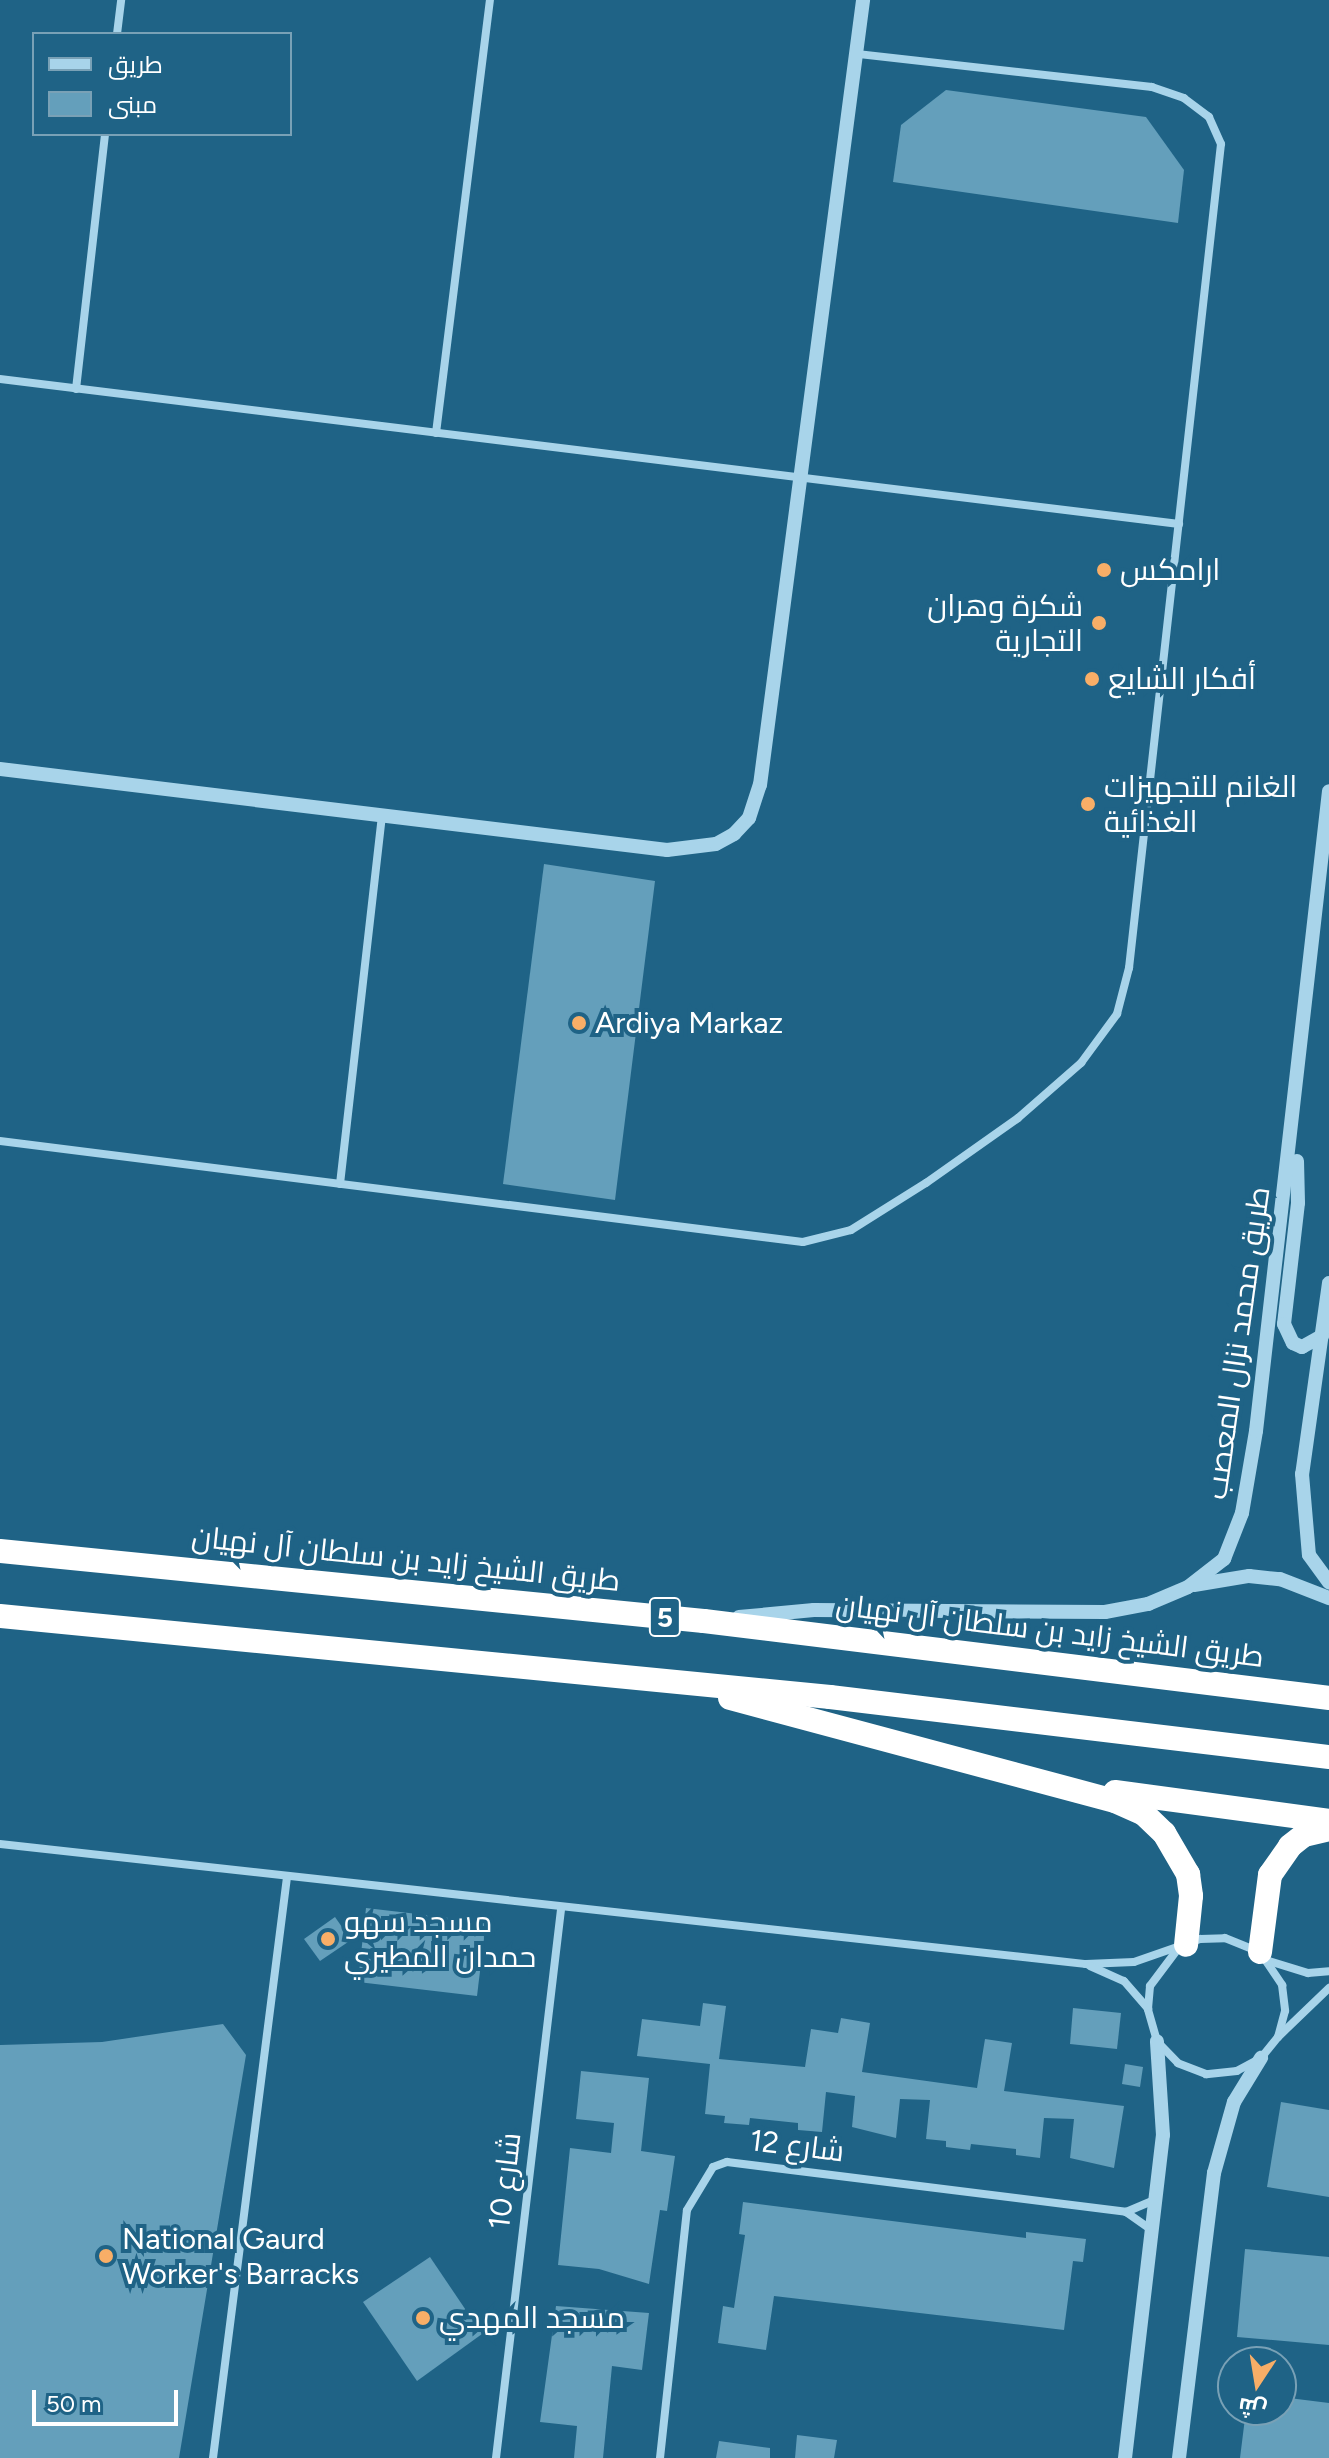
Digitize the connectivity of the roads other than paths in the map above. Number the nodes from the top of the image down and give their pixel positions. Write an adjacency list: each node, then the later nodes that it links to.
1 (121, 0): 4 (street)
2 (490, 0): 9 (street)
3 (863, 0): 5 (street)
4 (117, 32)
5 (857, 54): 10 (street); 11 (street)
6 (105, 136): 8 (street)
7 (0, 379): 8 (street)
8 (76, 389): 9 (street)
9 (436, 433): 10 (street)
10 (804, 478): 11 (street); 14 (street)
11 (1179, 524): 17 (street)
12 (0, 769): 14 (street)
13 (1329, 791): 15 (street, طريق محمد نزال المعصب)
14 (382, 818): 17 (street)
15 (1296, 1113): 19 (street); 22 (street, طريق محمد نزال المعصب)
16 (0, 1141): 17 (street)
17 (340, 1184)
18 (1329, 1283): 19 (street)
19 (1322, 1336): 21 (street)
20 (0, 1551): 25 (highway, طريق الشيخ زايد بن سلطان آل نهيان / 5)
21 (1329, 1583)
22 (1188, 1587): 23 (street); 25 (street, طريق محمد نزال المعصب)
23 (1329, 1598)
24 (0, 1616): 26 (highway, 5)
25 (704, 1621): 27 (highway, طريق الشيخ زايد بن سلطان آل نهيان / 5)
26 (669, 1680): 28 (highway, 5); 29 (highway)
27 (1329, 1698)
28 (1329, 1757)
29 (1021, 1778): 30 (highway); 35 (highway)
30 (1329, 1821)
31 (1329, 1829): 36 (highway)
32 (0, 1844): 33 (street)
33 (287, 1877): 34 (street); 47 (street)
34 (561, 1910): 37 (street); 48 (street, شارع 10)
35 (1182, 1948): 36 (street); 37 (street); 40 (street)
36 (1264, 1957): 38 (street); 41 (street)
37 (1086, 1964): 40 (street)
38 (1329, 1971)
39 (1329, 1988): 41 (street)
40 (1148, 2009): 42 (street)
41 (1278, 2037): 43 (street)
42 (1157, 2041): 43 (street); 44 (street)
43 (1261, 2058): 51 (street)
44 (1157, 2199): 45 (street, شارع 12); 46 (street)
45 (1126, 2212): 46 (street, شارع 12); 49 (street, شارع 12)
46 (1153, 2231): 50 (street)
47 (213, 2458)
48 (496, 2458)
49 (660, 2458)
50 (1125, 2458)
51 (1179, 2458)

